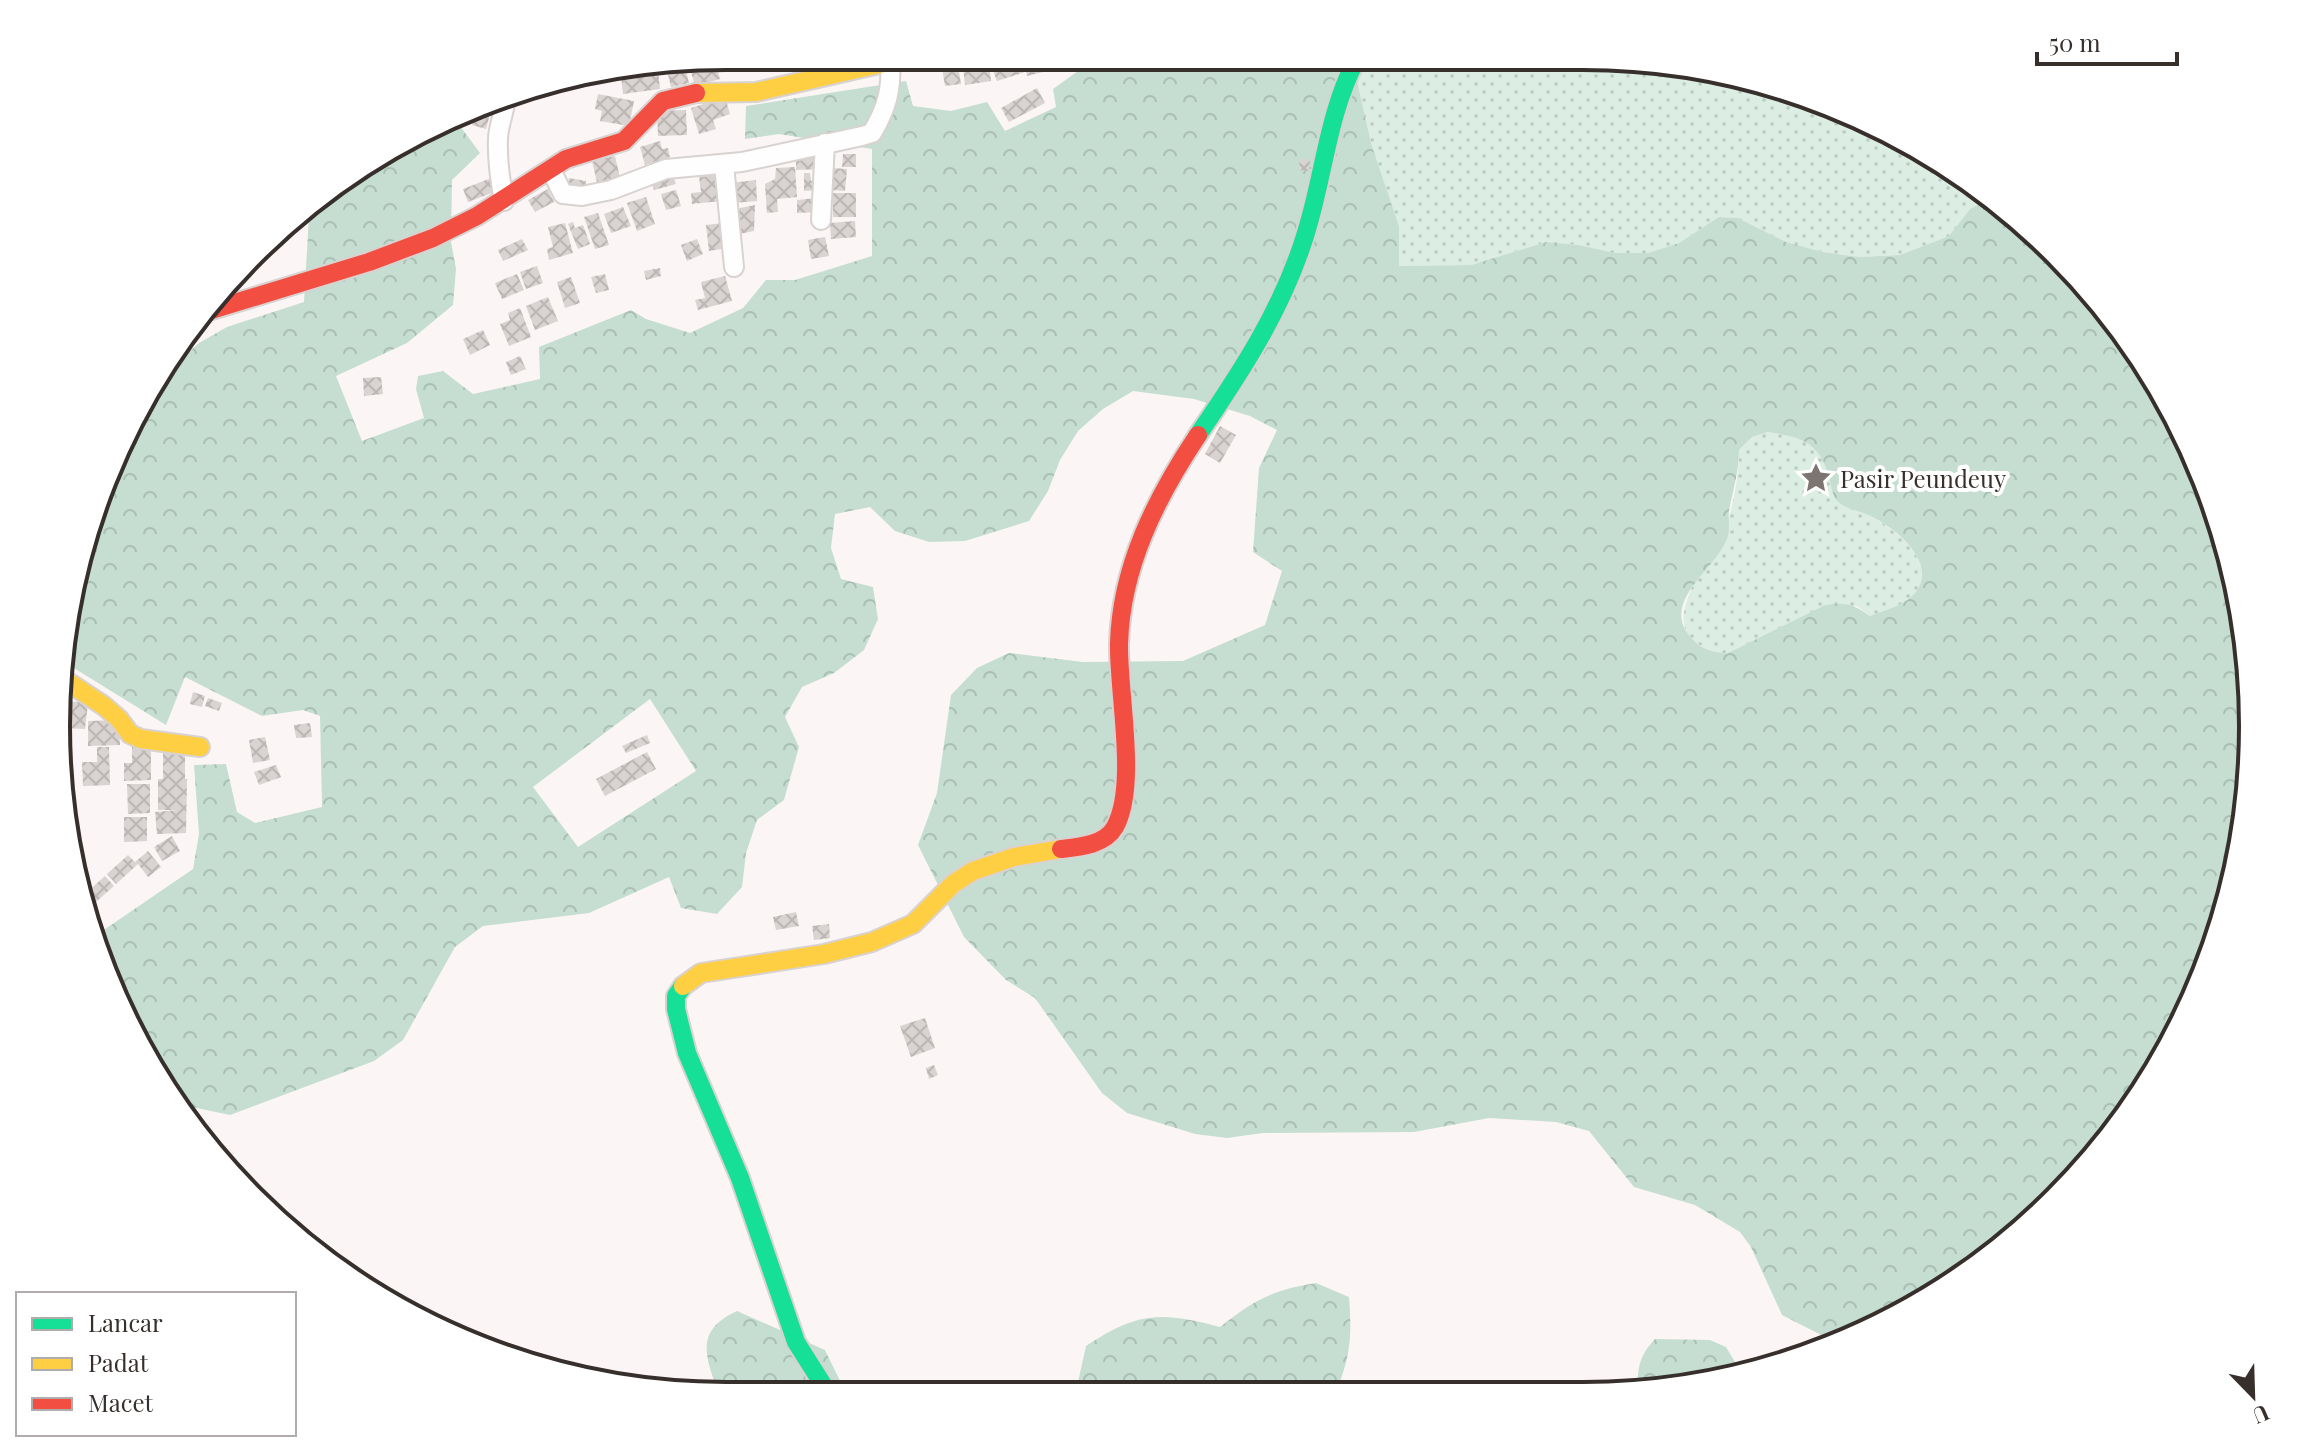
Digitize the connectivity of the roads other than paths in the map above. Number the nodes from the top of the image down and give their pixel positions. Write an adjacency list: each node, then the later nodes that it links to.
1 (848, 70): 7 (street)
2 (891, 70): 5 (street)
3 (1350, 70): 14 (street)
4 (505, 109): 8 (street)
5 (825, 143): 6 (street); 9 (street)
6 (724, 165): 7 (street); 10 (street)
7 (551, 170): 8 (street)
8 (504, 201): 11 (street)
9 (821, 220)
10 (734, 267)
11 (222, 307)
12 (71, 684): 13 (street)
13 (200, 747)
14 (821, 1382)

